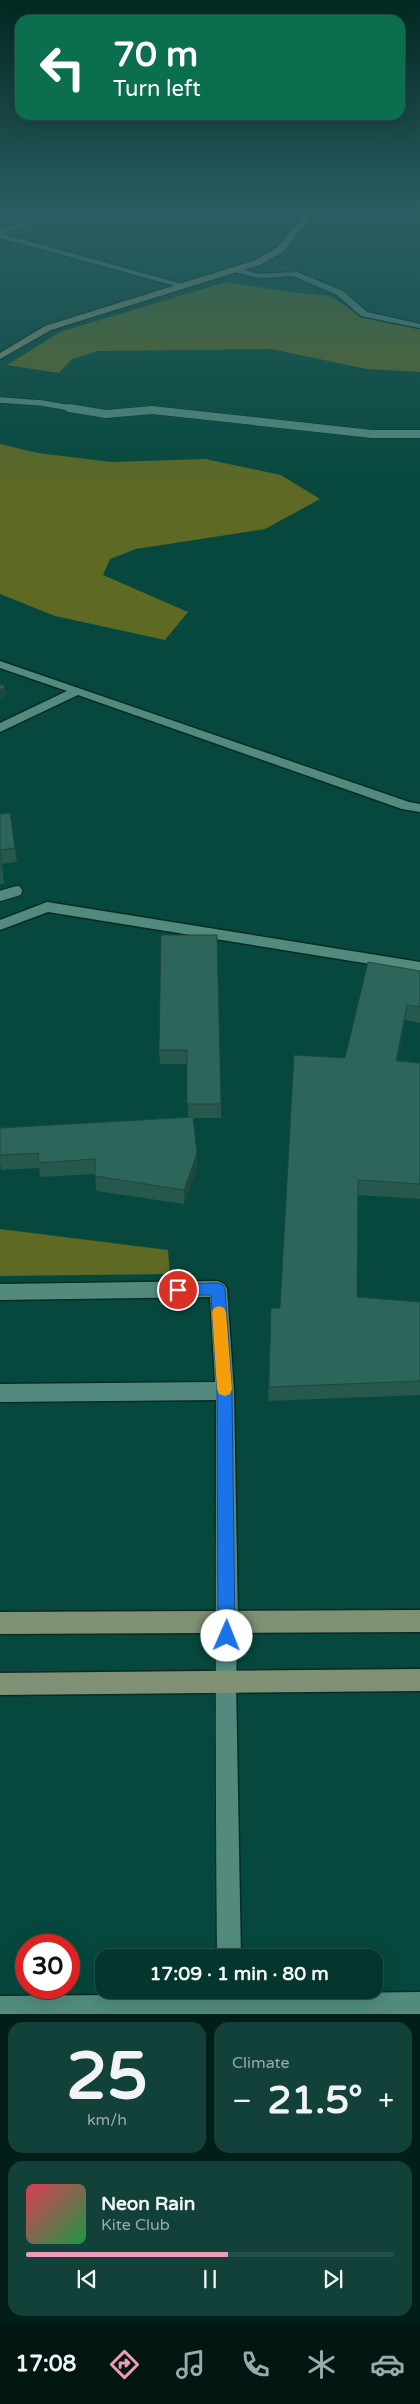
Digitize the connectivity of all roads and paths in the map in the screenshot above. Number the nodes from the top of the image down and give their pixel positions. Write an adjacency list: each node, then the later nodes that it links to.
1 (130, 303): 4 (main road)
2 (351, 303): 3 (street)
3 (420, 326)
4 (0, 357)
5 (0, 400): 6 (lane)
6 (420, 434)
7 (0, 664): 8 (street)
8 (78, 691): 9 (street); 10 (street)
9 (0, 728)
10 (420, 808)
11 (17, 891): 12 (lane)
12 (0, 896)
13 (0, 925): 14 (street)
14 (420, 967)
15 (0, 1292): 16 (street)
16 (225, 1391): 17 (street); 18 (street)
17 (0, 1392)
18 (227, 1621): 19 (main road); 20 (main road); 22 (street)
19 (420, 1621)
20 (0, 1623)
21 (420, 1680): 22 (main road)
22 (225, 1682): 23 (main road); 24 (street)
23 (0, 1684)
24 (229, 1949)
25 (230, 2004): 26 (street); 27 (street)
26 (420, 2005)
27 (0, 2009)

